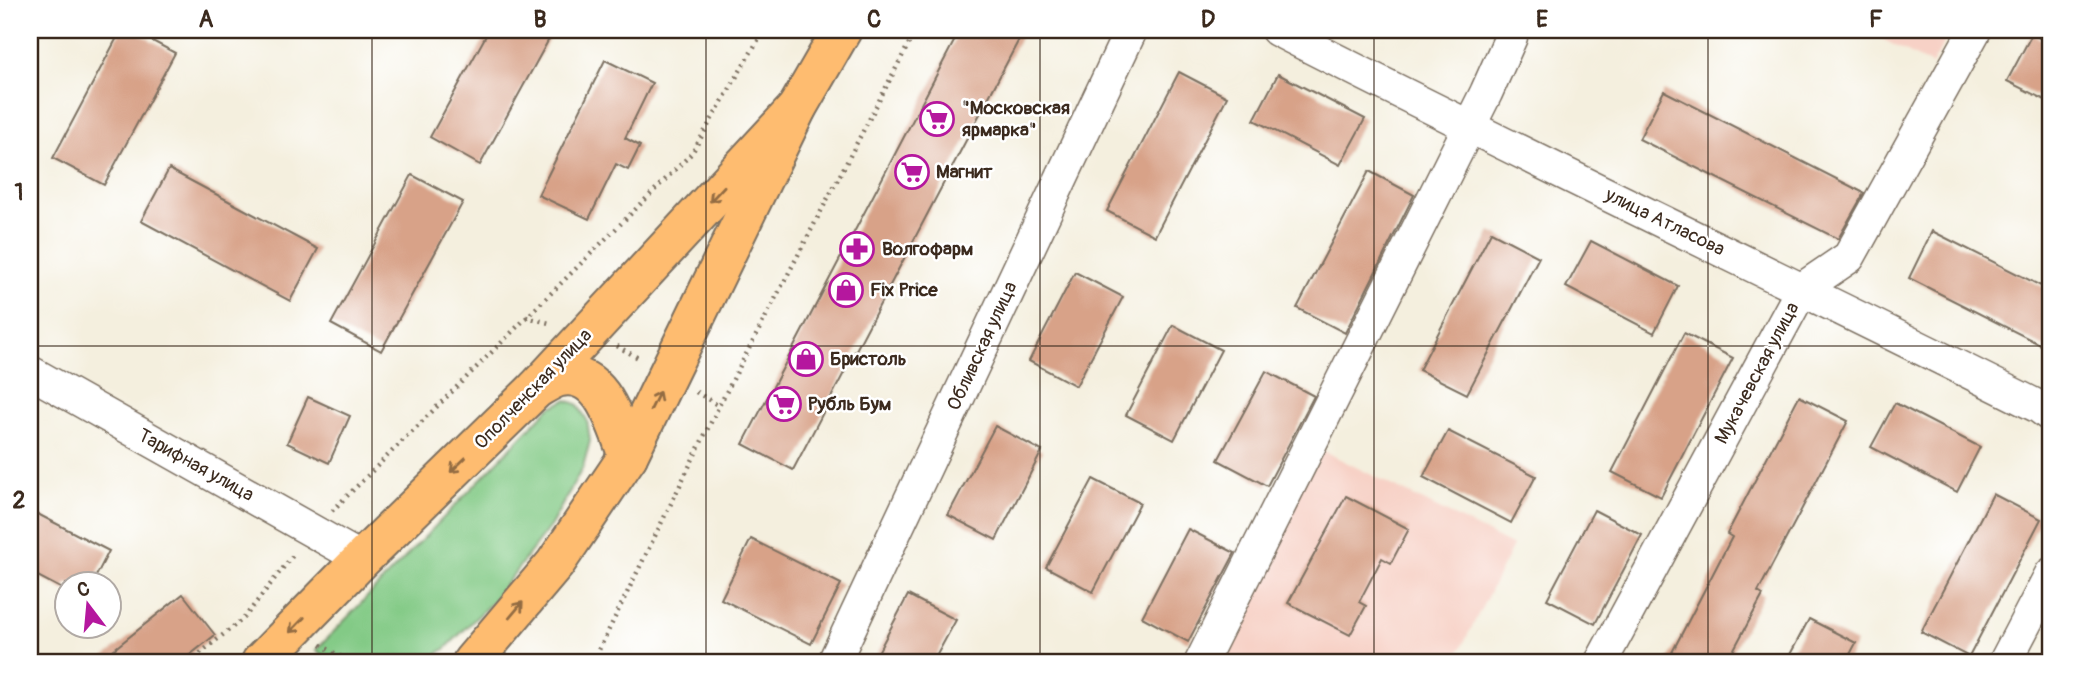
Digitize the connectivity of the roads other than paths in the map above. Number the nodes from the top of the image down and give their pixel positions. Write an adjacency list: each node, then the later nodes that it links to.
1 (842, 30): 6 (highway, Ополченская улица)
2 (1131, 30): 17 (street, Обливская улица)
3 (1277, 30): 7 (street, улица Атласова)
4 (1975, 30): 8 (street, Мукачевская улица)
5 (1511, 37): 7 (street)
6 (797, 108): 10 (highway, Ополченская улица, one-way to 10); 12 (highway, Ополченская улица, one-way to 6)
7 (1468, 128): 8 (street, улица Атласова); 18 (street)
8 (1802, 289): 11 (street, улица Атласова); 19 (street, Мукачевская улица)
9 (30, 372): 13 (street, Тарифная улица)
10 (536, 389): 12 (highway); 13 (highway, Ополченская улица, one-way to 13)
11 (2051, 416)
12 (628, 456): 16 (highway, Ополченская улица, one-way to 12)
13 (362, 559): 15 (highway, Ополченская улица, one-way to 15)
14 (2051, 574): 20 (street)
15 (261, 662)
16 (472, 662)
17 (834, 662)
18 (1201, 662)
19 (1601, 662)
20 (2005, 662)

